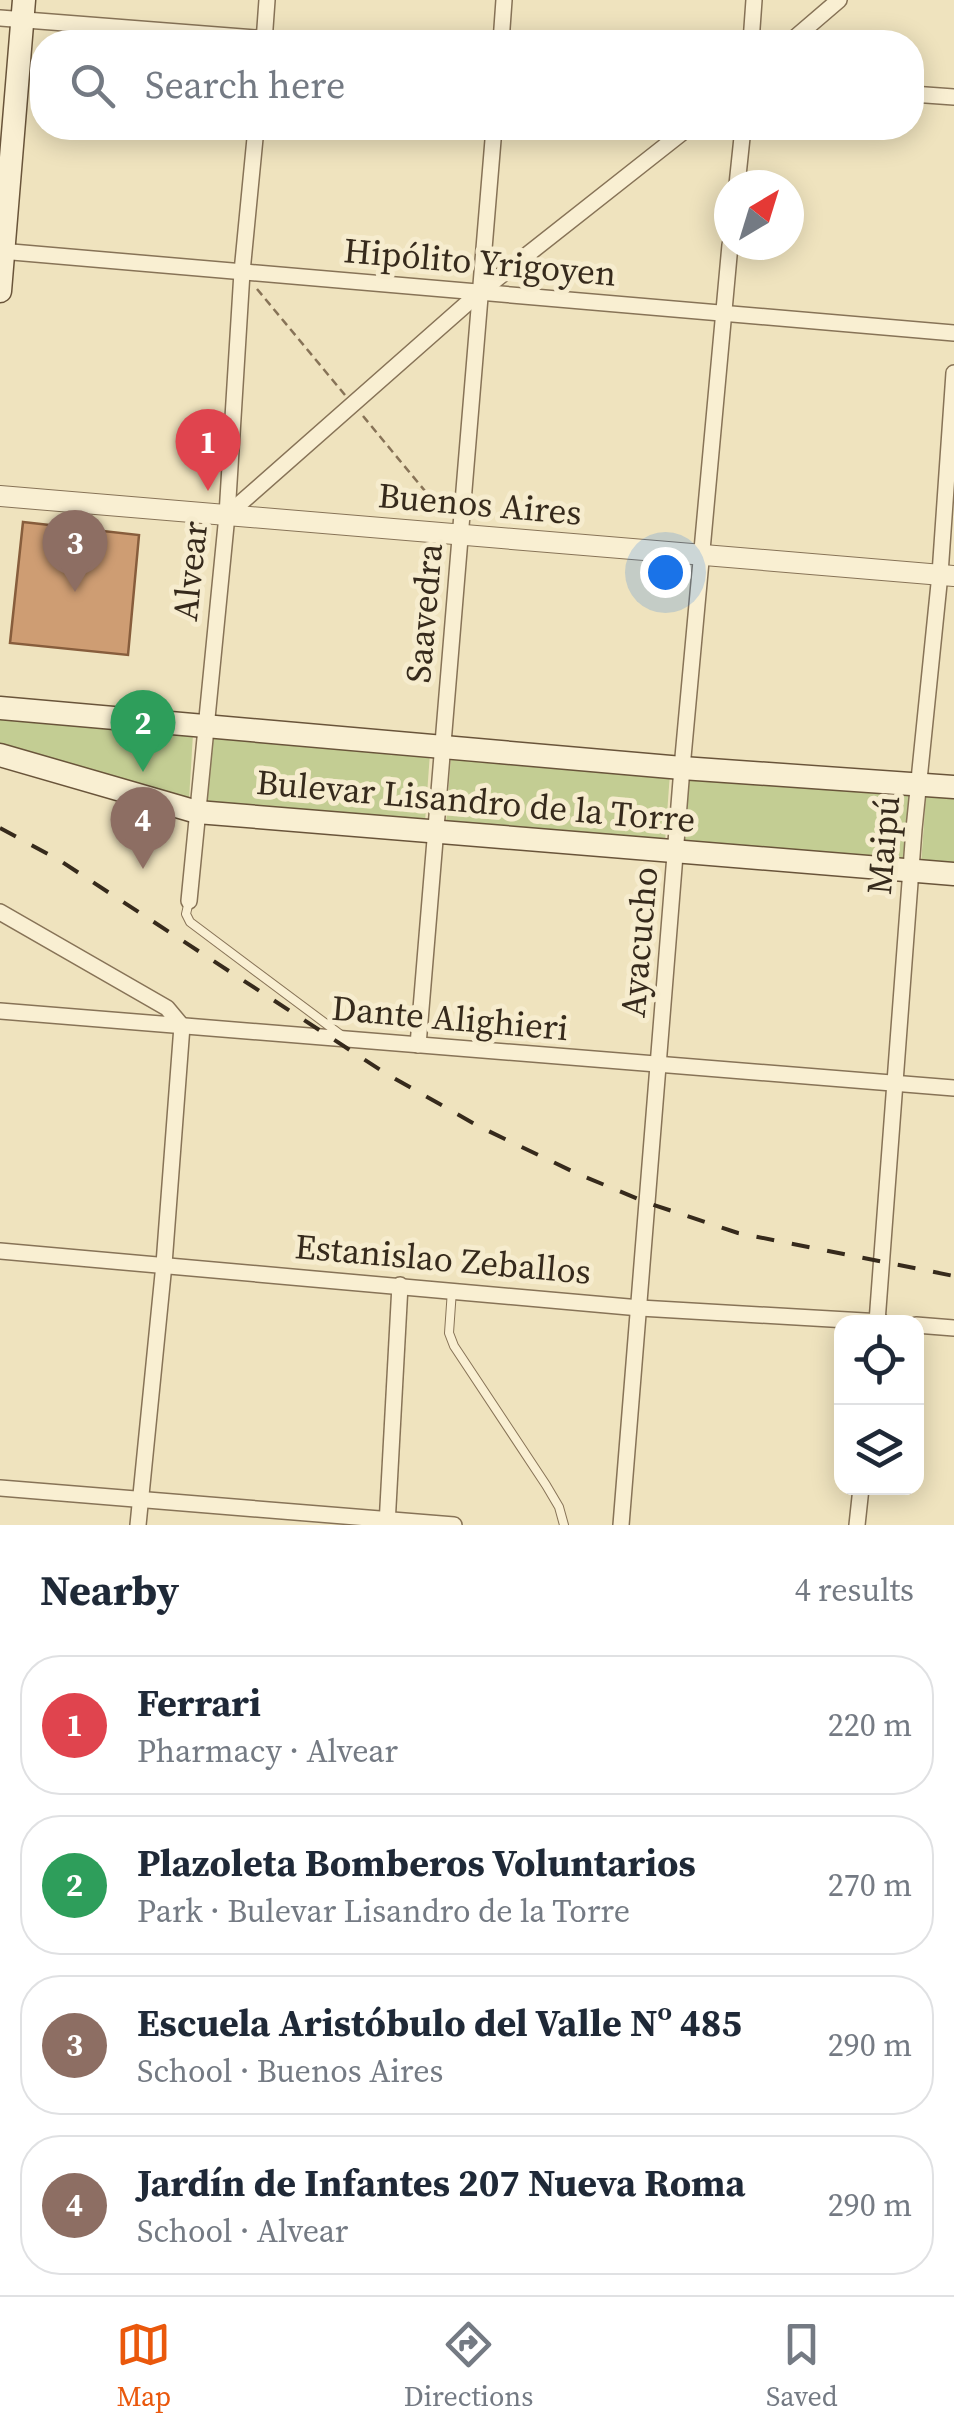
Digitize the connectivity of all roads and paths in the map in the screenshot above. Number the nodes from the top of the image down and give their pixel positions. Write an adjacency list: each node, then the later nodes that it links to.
1 (267, 0): 7 (street)
2 (504, 0): 8 (street)
3 (754, 0): 9 (street)
4 (839, 0): 10 (street)
5 (14, 11): 6 (street); 13 (main road); 19 (main road)
6 (172, 30)
7 (265, 30)
8 (502, 30)
9 (752, 30)
10 (804, 30)
11 (924, 95): 12 (street)
12 (954, 98)
13 (0, 137)
14 (255, 140): 21 (street, Alvear)
15 (493, 140): 23 (street, Saavedra)
16 (673, 140): 23 (street)
17 (742, 140): 18 (street)
18 (739, 170)
19 (2, 251): 21 (street, Hipólito Yrigoyen); 22 (main road)
20 (728, 260): 24 (street, Ayacucho)
21 (242, 272): 23 (street, Hipólito Yrigoyen); 28 (street, Alvear)
22 (0, 291)
23 (480, 292): 24 (street, Hipólito Yrigoyen); 28 (street); 29 (street, Saavedra)
24 (722, 313): 25 (street, Hipólito Yrigoyen); 30 (street, Ayacucho)
25 (954, 333)
26 (954, 373): 31 (street, Maipú)
27 (0, 496): 28 (street, Buenos Aires)
28 (226, 515): 29 (street, Buenos Aires); 33 (street, Alvear)
29 (460, 534): 30 (street, Buenos Aires); 34 (street, Saavedra)
30 (702, 555): 31 (street, Buenos Aires); 36 (street, Ayacucho)
31 (947, 575): 37 (street, Maipú)
32 (0, 708): 33 (main road, Bulevar Lisandro de la Torre)
33 (204, 728): 34 (main road, Bulevar Lisandro de la Torre); 39 (street, Alvear)
34 (442, 748): 36 (main road, Bulevar Lisandro de la Torre); 40 (street, Saavedra)
35 (0, 755): 39 (main road, Bulevar Lisandro de la Torre)
36 (682, 768): 37 (main road, Bulevar Lisandro de la Torre); 41 (street, Ayacucho)
37 (918, 783): 38 (main road, Bulevar Lisandro de la Torre); 42 (street, Maipú)
38 (954, 787)
39 (197, 812): 40 (main road, Bulevar Lisandro de la Torre); 44 (street, Alvear)
40 (436, 832): 41 (main road, Bulevar Lisandro de la Torre); 49 (street, Saavedra)
41 (677, 853): 42 (main road, Bulevar Lisandro de la Torre); 50 (street, Ayacucho)
42 (911, 870): 43 (main road, Bulevar Lisandro de la Torre); 51 (street, Maipú)
43 (954, 874)
44 (189, 901): 48 (lane)
45 (0, 912): 47 (street)
46 (0, 1010): 47 (street, Dante Alighieri)
47 (182, 1026): 48 (street, Dante Alighieri); 54 (street)
48 (346, 1039): 49 (street, Dante Alighieri)
49 (418, 1045): 50 (street, Dante Alighieri)
50 (658, 1065): 51 (street, Dante Alighieri); 57 (street, Ayacucho)
51 (895, 1083): 52 (street, Dante Alighieri); 58 (street, Maipú)
52 (954, 1088)
53 (0, 1251): 54 (street, Estanislao Zeballos)
54 (164, 1264): 55 (street, Estanislao Zeballos); 64 (street)
55 (400, 1286): 56 (street, Estanislao Zeballos); 65 (street)
56 (452, 1290): 57 (street, Estanislao Zeballos); 68 (lane)
57 (640, 1308): 59 (street, Estanislao Zeballos); 69 (street, Ayacucho)
58 (879, 1315)
59 (834, 1319)
60 (924, 1326): 61 (street)
61 (954, 1328)
62 (0, 1488): 64 (street)
63 (860, 1495): 70 (street)
64 (140, 1499): 65 (street); 66 (street)
65 (388, 1523): 67 (street)
66 (138, 1525)
67 (454, 1525)
68 (564, 1525)
69 (620, 1525)
70 (857, 1525)

